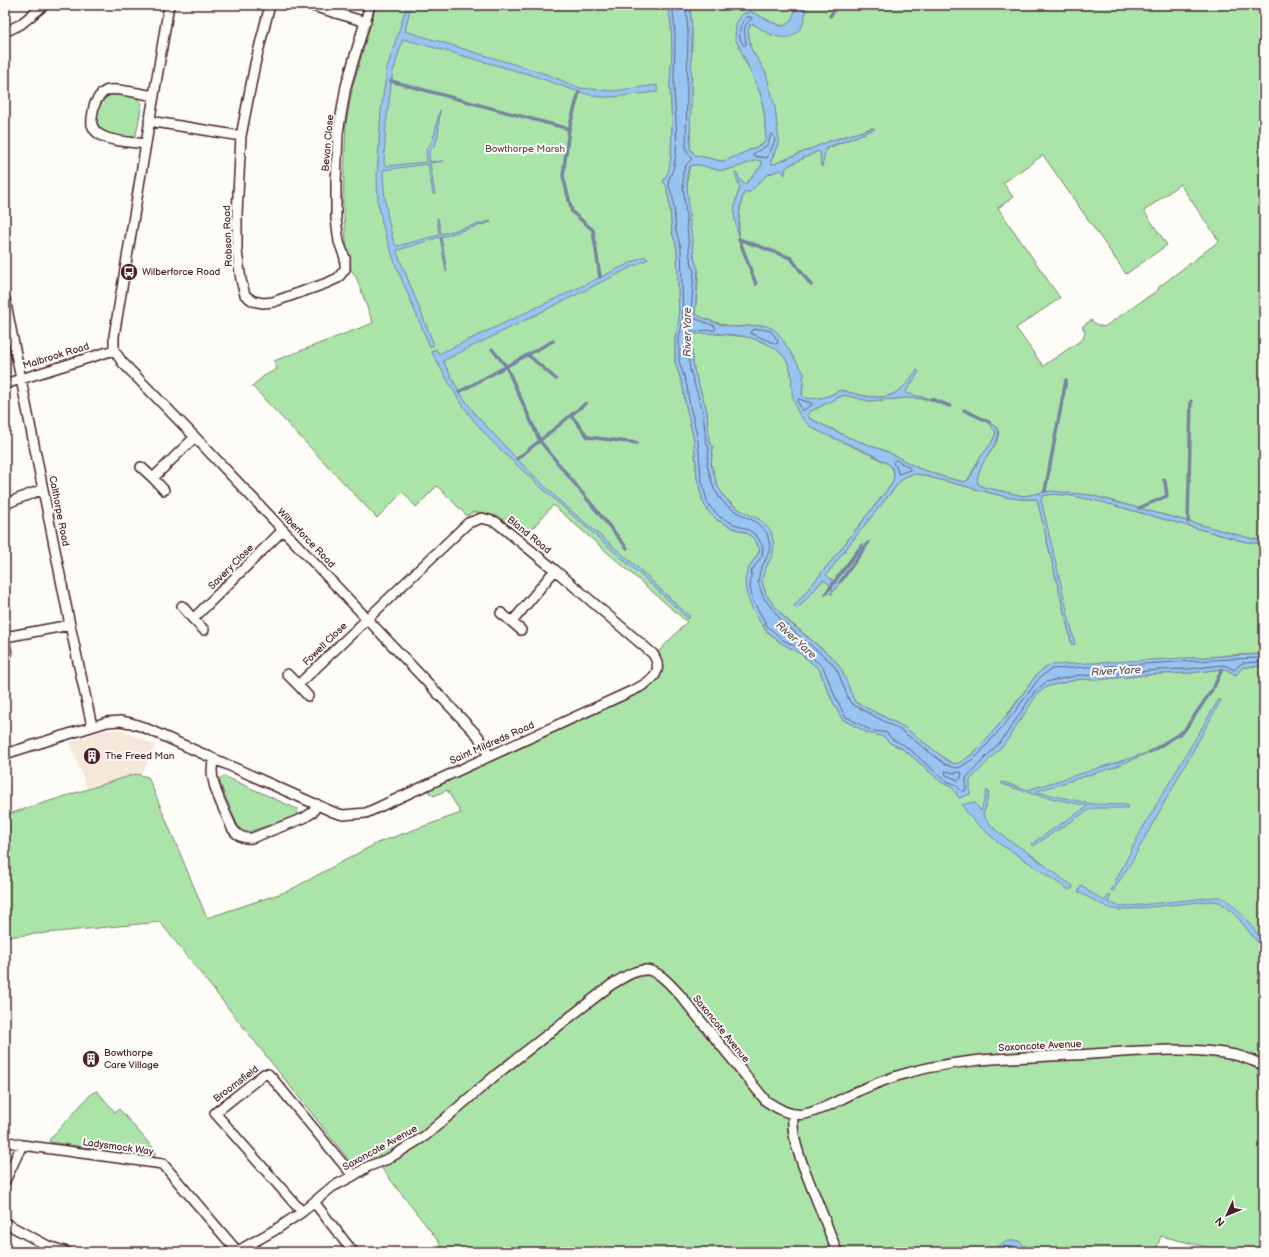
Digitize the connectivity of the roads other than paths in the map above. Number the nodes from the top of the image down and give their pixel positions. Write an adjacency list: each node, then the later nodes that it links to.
1 (44, 5): 7 (street)
2 (170, 5): 8 (street)
3 (270, 5): 10 (street, Robson Road)
4 (309, 5): 6 (street)
5 (370, 5): 6 (street, Bevan Close)
6 (366, 22): 12 (street, Bevan Close)
7 (5, 32)
8 (154, 96): 9 (street); 11 (street)
9 (149, 121): 10 (street); 11 (street)
10 (241, 136): 12 (street, Robson Road)
11 (145, 144): 14 (street)
12 (345, 269)
13 (5, 299): 15 (street, Calthorpe Road)
14 (114, 350): 15 (street, Malbrook Road); 17 (street, Wilberforce Road)
15 (21, 378): 16 (street, Malbrook Road); 20 (street, Calthorpe Road)
16 (5, 384)
17 (195, 437): 19 (street); 23 (street, Wilberforce Road)
18 (141, 467): 19 (street)
19 (153, 478): 21 (street)
20 (44, 490): 22 (street); 30 (street, Calthorpe Road)
21 (164, 490)
22 (5, 504)
23 (283, 530): 27 (street, Wilberforce Road); 28 (street, Savery Close)
24 (554, 570): 27 (street, Bland Road); 29 (street); 36 (street, Bland Road)
25 (182, 606): 28 (street)
26 (502, 613): 29 (street)
27 (367, 618): 38 (street, Fowell Close); 42 (street, Wilberforce Road)
28 (194, 619): 31 (street)
29 (512, 622): 32 (street)
30 (70, 625): 33 (street); 40 (street, Calthorpe Road)
31 (204, 630)
32 (521, 630)
33 (5, 637)
34 (5, 644): 35 (street)
35 (7, 654)
36 (657, 659): 42 (street, Saint Mildreds Road)
37 (286, 674): 38 (street)
38 (298, 685): 39 (street)
39 (308, 696)
40 (92, 726): 41 (street, Saint Mildreds Road); 43 (street, Saint Mildreds Road)
41 (5, 754)
42 (489, 756): 44 (street, Saint Mildreds Road)
43 (214, 758): 44 (street, Saint Mildreds Road); 44 (street)
44 (317, 804)
45 (1264, 1065): 46 (street, Saxoncote Avenue)
46 (793, 1114): 49 (street, Saxoncote Avenue); 57 (street)
47 (5, 1141): 48 (street, Ladysmock Way)
48 (22, 1145): 50 (street); 55 (street, Ladysmock Way)
49 (354, 1176): 51 (street, Saxoncote Avenue); 52 (street, Broomsfield)
50 (5, 1181)
51 (314, 1202): 52 (street, Saxoncote Avenue); 56 (street)
52 (302, 1212): 55 (street, Saxoncote Avenue)
53 (5, 1223): 54 (street)
54 (66, 1252)
55 (237, 1252)
56 (353, 1252)
57 (837, 1252)

